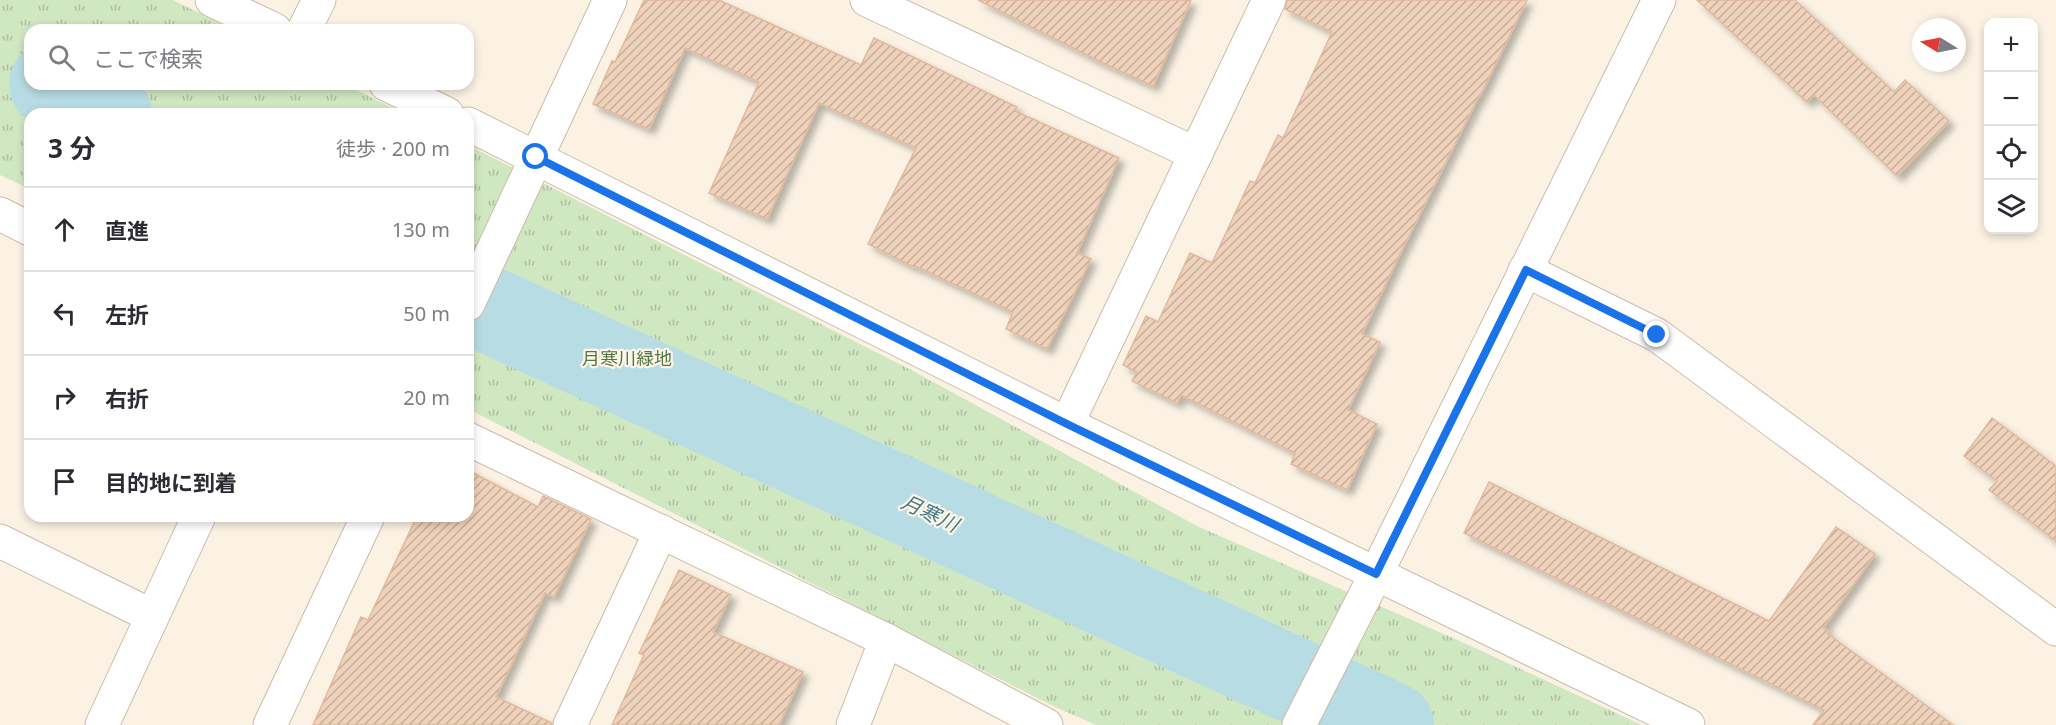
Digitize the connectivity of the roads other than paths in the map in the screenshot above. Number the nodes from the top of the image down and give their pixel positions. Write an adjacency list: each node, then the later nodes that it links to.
1 (212, 0): 7 (street)
2 (319, 0): 8 (street)
3 (610, 0): 13 (street)
4 (867, 0): 12 (street)
5 (1269, 0): 12 (street)
6 (1659, 0): 16 (street)
7 (262, 24)
8 (307, 24)
9 (398, 90): 10 (street)
10 (435, 108)
11 (474, 127): 13 (street)
12 (1196, 154): 18 (street)
13 (536, 157): 17 (street); 18 (street)
14 (0, 214): 15 (street)
15 (24, 226)
16 (1526, 270): 24 (street); 26 (street)
17 (474, 291)
18 (1067, 424): 24 (street)
19 (474, 442): 22 (street)
20 (196, 522): 25 (street)
21 (365, 522): 29 (street)
22 (662, 531): 27 (street); 30 (street)
23 (0, 541): 25 (street)
24 (1376, 574): 33 (street); 34 (street)
25 (152, 616): 28 (street)
26 (2056, 629)
27 (886, 640): 31 (street); 32 (street)
28 (102, 725)
29 (270, 725)
30 (570, 725)
31 (853, 725)
32 (1046, 725)
33 (1299, 725)
34 (1688, 725)

